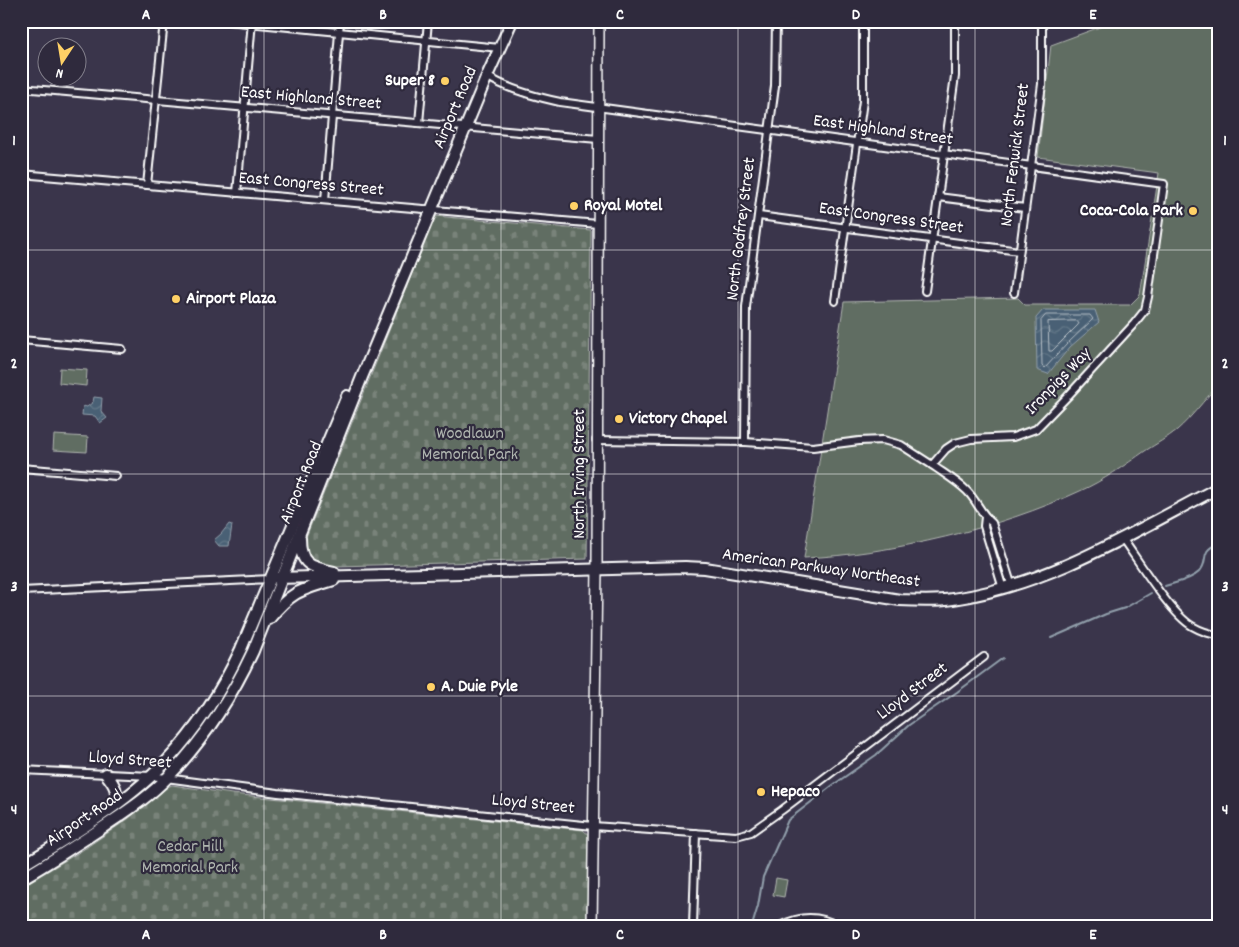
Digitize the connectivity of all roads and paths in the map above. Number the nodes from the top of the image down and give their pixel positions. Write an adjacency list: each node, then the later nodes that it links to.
1 (164, 21): 18 (street)
2 (227, 21): 12 (street)
3 (340, 21): 13 (street)
4 (428, 21): 14 (street)
5 (506, 21): 15 (main road, Airport Road)
6 (512, 21): 15 (main road, Airport Road)
7 (599, 21): 19 (street, North Irving Street)
8 (776, 21): 24 (street, North Godfrey Street)
9 (863, 21): 26 (street)
10 (955, 21): 27 (street)
11 (1042, 21): 28 (street, North Fenwick Street)
12 (252, 22): 13 (street); 20 (street)
13 (339, 31): 14 (street); 21 (street)
14 (426, 39): 15 (street); 22 (street)
15 (497, 47): 16 (main road, Airport Road); 23 (main road, Airport Road)
16 (487, 76): 19 (street, East Highland Street); 23 (main road, Airport Road)
17 (21, 88): 18 (street, East Highland Street)
18 (156, 100): 20 (street, East Highland Street); 31 (street)
19 (598, 106): 24 (street, East Highland Street); 25 (street, North Irving Street)
20 (245, 108): 21 (street, East Highland Street); 32 (street)
21 (331, 116): 22 (street, East Highland Street); 34 (street)
22 (419, 123): 23 (street, East Highland Street)
23 (462, 127): 25 (street, East Highland Street); 36 (main road, Airport Road)
24 (770, 130): 26 (street, East Highland Street); 37 (street, North Godfrey Street)
25 (598, 139): 38 (street, North Irving Street)
26 (857, 142): 27 (street, East Highland Street); 39 (street)
27 (944, 154): 28 (street, East Highland Street); 33 (street)
28 (1031, 166): 30 (street, East Highland Street); 35 (street, North Fenwick Street)
29 (21, 174): 31 (street, East Congress Street)
30 (1164, 184): 49 (street, Ironpigs Way)
31 (147, 185): 32 (street, East Congress Street)
32 (237, 193): 34 (street, East Congress Street)
33 (938, 197): 35 (street); 40 (street)
34 (325, 200): 36 (street, East Congress Street)
35 (1025, 208): 41 (street, North Fenwick Street)
36 (428, 209): 38 (street, East Congress Street); 53 (main road, Airport Road); 58 (main road, Airport Road)
37 (759, 216): 39 (street, East Congress Street); 48 (street, North Godfrey Street)
38 (598, 224): 47 (street, North Irving Street)
39 (845, 228): 40 (street, East Congress Street); 44 (street)
40 (932, 240): 41 (street, East Congress Street); 42 (street)
41 (1019, 251): 43 (street, North Fenwick Street)
42 (925, 291)
43 (1014, 293)
44 (835, 301)
45 (21, 340): 46 (street)
46 (122, 349)
47 (596, 440): 48 (street); 55 (street, North Irving Street)
48 (745, 442): 49 (street)
49 (932, 464): 59 (street)
50 (21, 468): 51 (street)
51 (116, 476)
52 (1218, 488): 54 (main road, American Parkway Northeast)
53 (300, 534): 56 (main road); 57 (main road, Airport Road)
54 (1122, 538): 59 (main road, American Parkway Northeast); 62 (street)
55 (597, 568): 56 (main road, American Parkway Northeast); 59 (main road, American Parkway Northeast); 69 (street, North Irving Street)
56 (349, 576): 57 (main road); 61 (main road)
57 (282, 578): 58 (main road); 61 (main road, Airport Road)
58 (271, 579): 60 (street); 66 (main road, Airport Road)
59 (1007, 588)
60 (21, 591)
61 (263, 626): 67 (main road, Airport Road)
62 (1218, 635)
63 (984, 657): 70 (street, Lloyd Street)
64 (21, 770): 65 (street, Lloyd Street)
65 (106, 774): 66 (street, Lloyd Street); 68 (main road)
66 (151, 776): 67 (street, Lloyd Street); 68 (main road, Airport Road)
67 (167, 778): 69 (street, Lloyd Street); 72 (main road, Airport Road)
68 (114, 806): 71 (main road, Airport Road)
69 (593, 826): 70 (street, Lloyd Street); 73 (street, North Irving Street)
70 (696, 833): 74 (street)
71 (21, 866)
72 (21, 879)
73 (592, 926)
74 (693, 926)
75 (780, 926): 76 (street)
76 (838, 926)

